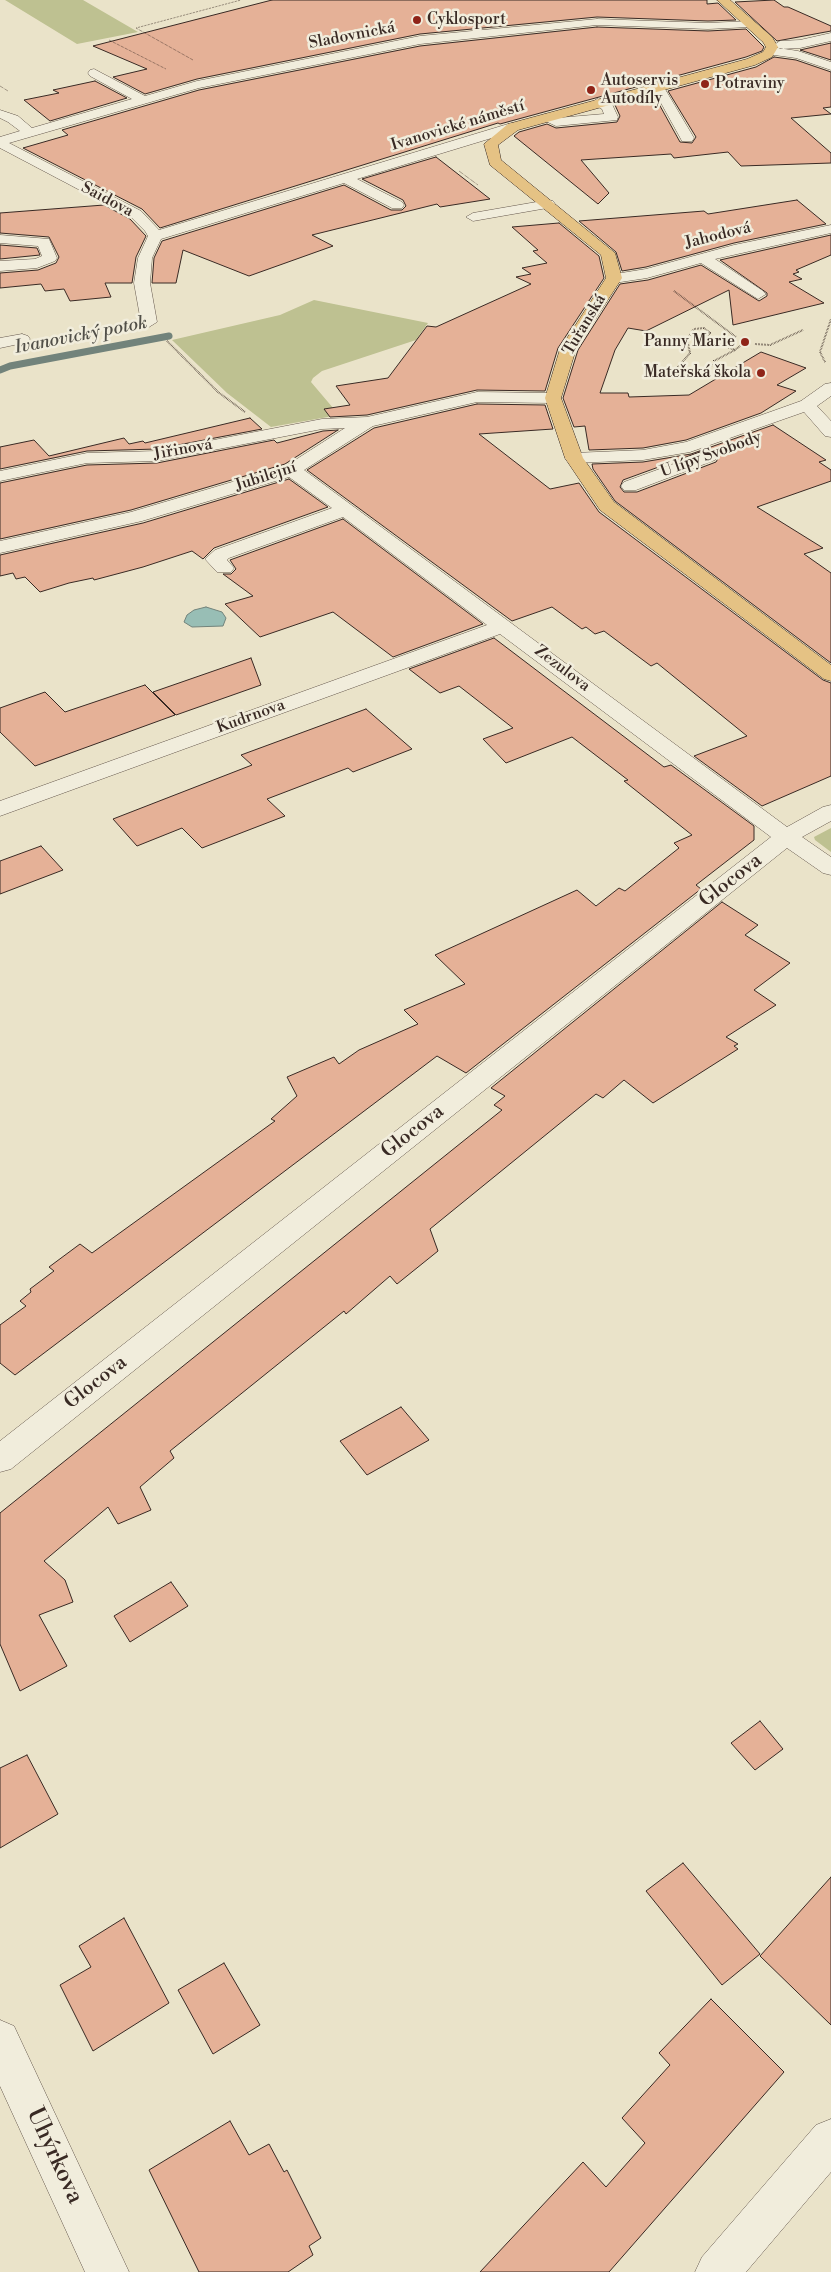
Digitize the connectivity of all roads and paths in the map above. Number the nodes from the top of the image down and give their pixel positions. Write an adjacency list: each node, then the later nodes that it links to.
1 (241, 0): 9 (path)
2 (723, 0): 3 (main road)
3 (750, 24): 6 (main road); 9 (street, Sladovnická)
4 (831, 37): 6 (street)
5 (109, 40): 10 (path)
6 (771, 48): 7 (street); 12 (main road, Ivanovické náměstí)
7 (831, 66)
8 (94, 73): 14 (street)
9 (226, 79): 10 (street, Sladovnická)
10 (197, 85): 14 (street, Sladovnická)
11 (0, 86): 13 (path)
12 (652, 88): 15 (main road, Ivanovické náměstí); 20 (street)
13 (8, 91)
14 (143, 100): 19 (street, Sladovnická)
15 (597, 103): 17 (main road, Ivanovické náměstí); 17 (street)
16 (0, 114): 19 (street)
17 (545, 118): 18 (main road, Ivanovické náměstí)
18 (513, 127): 22 (street, Ivanovické náměstí); 25 (main road, Tuřanská)
19 (30, 133): 21 (street, Sladovnická)
20 (687, 138)
21 (0, 142): 29 (street, Saidova)
22 (421, 155): 23 (street, Ivanovické náměstí); 24 (path)
23 (344, 178): 26 (street); 29 (street, Ivanovické náměstí)
24 (481, 187)
25 (548, 204): 27 (street); 33 (main road, Tuřanská)
26 (397, 205)
27 (473, 217)
28 (831, 229): 31 (street, Jahodová)
29 (155, 236): 37 (street)
30 (0, 239): 32 (street)
31 (702, 257): 33 (street, Jahodová); 34 (street)
32 (0, 266)
33 (614, 278): 47 (main road, Tuřanská)
34 (758, 294)
35 (689, 301): 39 (path)
36 (831, 319): 45 (path)
37 (149, 322): 52 (path)
38 (803, 330): 42 (path)
39 (736, 337)
40 (22, 339): 41 (street)
41 (0, 343)
42 (755, 344)
43 (740, 346): 44 (path)
44 (735, 350): 44 (path)
45 (831, 364)
46 (831, 388): 48 (street, U lípy Svobody)
47 (553, 398): 49 (street, Jubilejní); 53 (main road)
48 (807, 405): 50 (street, U lípy Svobody); 51 (street)
49 (367, 422): 52 (street, Jiřinová); 54 (street, Jubilejní)
50 (758, 423): 53 (street, U lípy Svobody); 56 (street, U lípy Svobody)
51 (831, 432)
52 (273, 433): 55 (street, Jiřinová)
53 (574, 458): 61 (main road)
54 (292, 470): 57 (street, Zezulova); 58 (street, Jubilejní)
55 (0, 476)
56 (630, 486)
57 (345, 510): 59 (street); 60 (street, Zezulova)
58 (0, 547)
59 (224, 568)
60 (503, 626): 62 (street, Kudrnova); 64 (street, Zezulova)
61 (831, 675)
62 (0, 809)
63 (831, 812): 64 (street, Glocova)
64 (786, 837): 65 (street, Zezulova); 66 (street, Glocova)
65 (831, 868)
66 (0, 1459)
67 (0, 2040): 69 (street, Uhýrkova)
68 (831, 2140): 70 (street)
69 (107, 2272)
70 (717, 2272)

